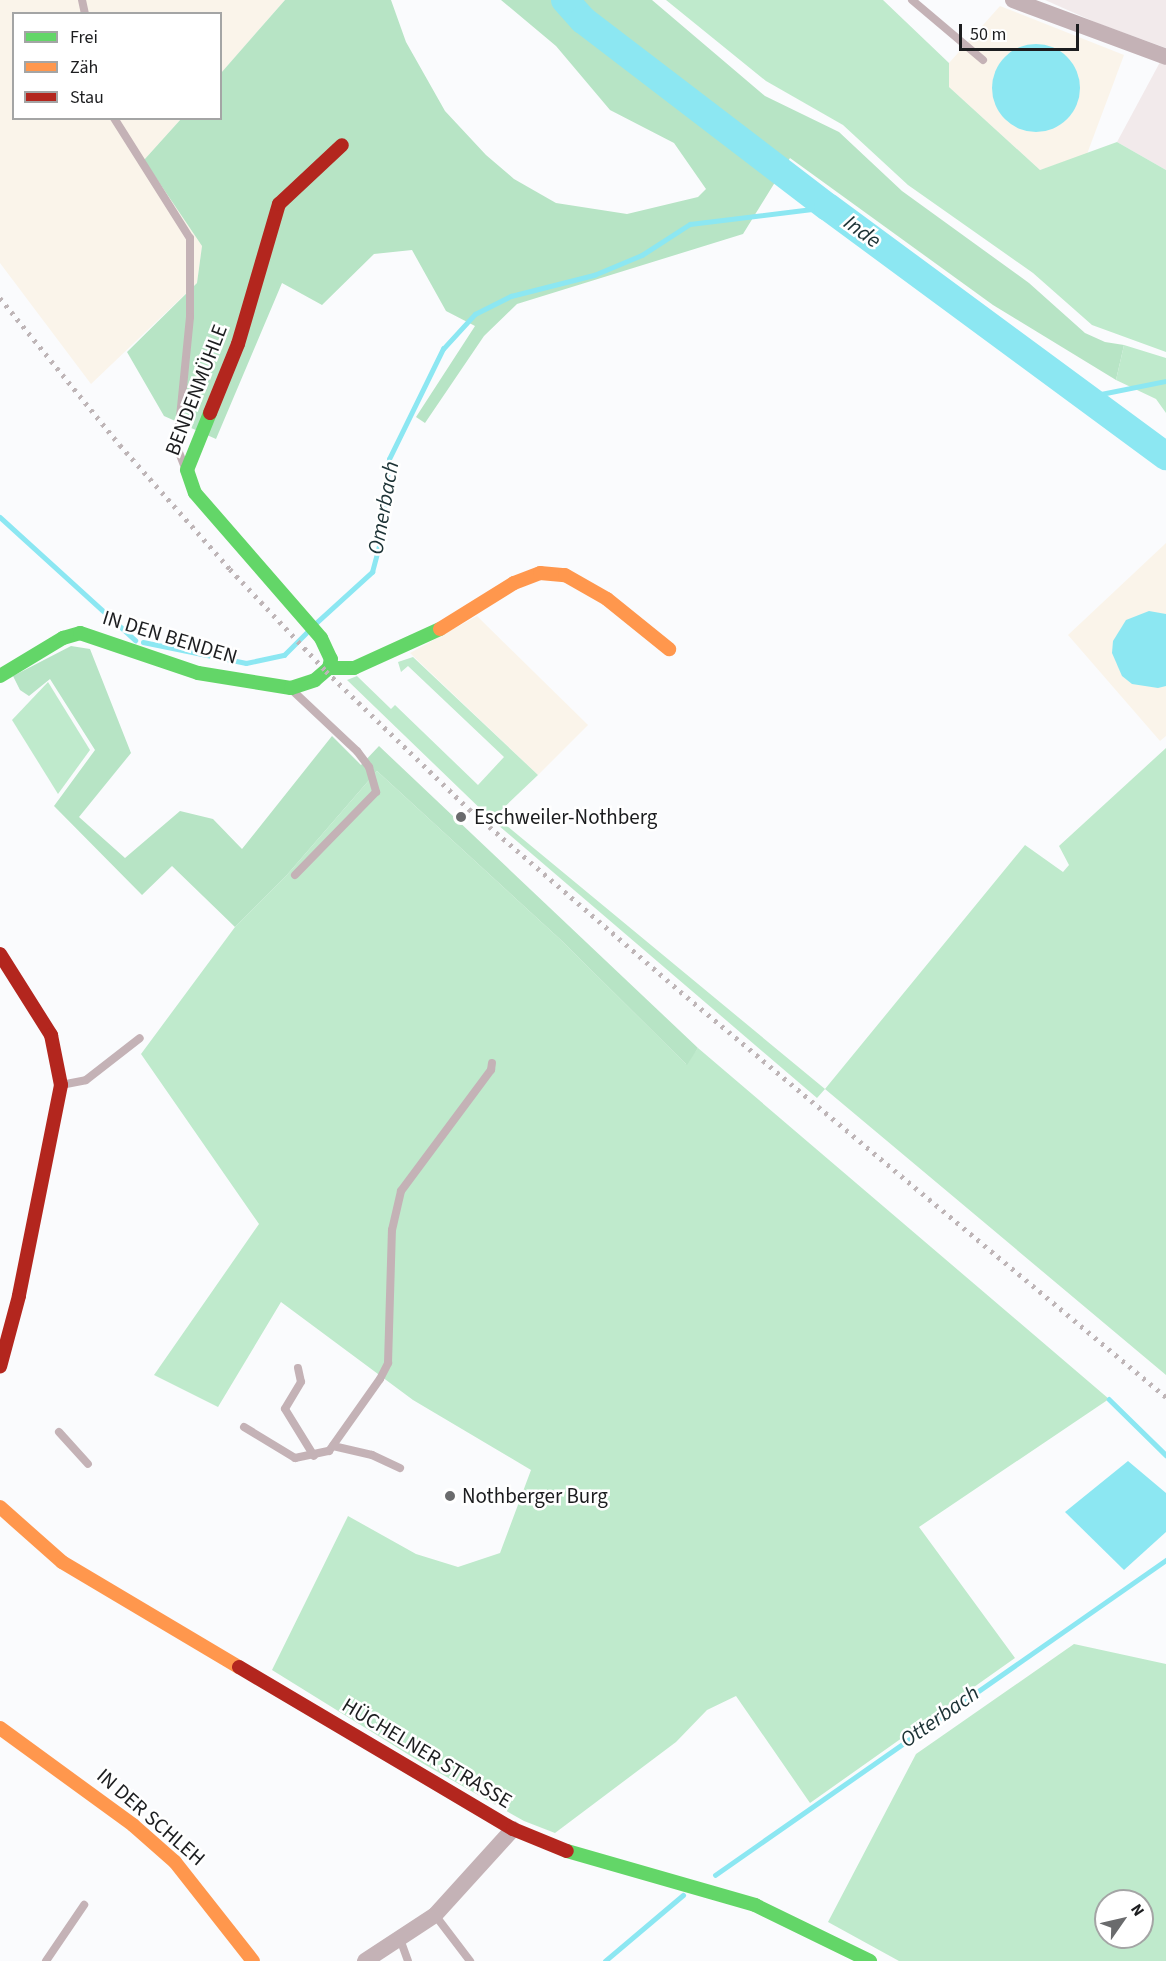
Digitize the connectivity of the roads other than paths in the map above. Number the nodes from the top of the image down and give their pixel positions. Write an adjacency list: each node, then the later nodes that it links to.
1 (912, 0): 4 (lane)
2 (1014, 0): 3 (street)
3 (1166, 57)
4 (983, 60)
5 (115, 120): 7 (lane)
6 (342, 145): 7 (street, BENDENMÜHLE)
7 (187, 470): 9 (street, BENDENMÜHLE)
8 (669, 649): 10 (street)
9 (326, 652): 10 (street); 12 (street)
10 (367, 663)
11 (0, 676): 12 (street, IN DEN BENDEN)
12 (291, 688): 13 (lane)
13 (295, 875)
14 (0, 954): 17 (street)
15 (140, 1038): 17 (lane)
16 (492, 1063): 22 (lane)
17 (61, 1085): 18 (street)
18 (0, 1367)
19 (298, 1368): 23 (lane)
20 (244, 1427): 23 (lane)
21 (59, 1432): 24 (lane)
22 (333, 1446): 23 (lane); 25 (lane)
23 (314, 1456)
24 (88, 1464)
25 (400, 1468)
26 (0, 1509): 28 (street, HÜCHELNER STRASSE)
27 (0, 1728): 33 (street, IN DER SCHLEH)
28 (513, 1829): 30 (street); 37 (street, HÜCHELNER STRASSE)
29 (84, 1905): 32 (lane)
30 (435, 1915): 31 (street); 36 (lane)
31 (400, 1940): 34 (street); 35 (lane)
32 (46, 1961)
33 (253, 1961)
34 (365, 1961)
35 (408, 1961)
36 (470, 1961)
37 (870, 1961)

